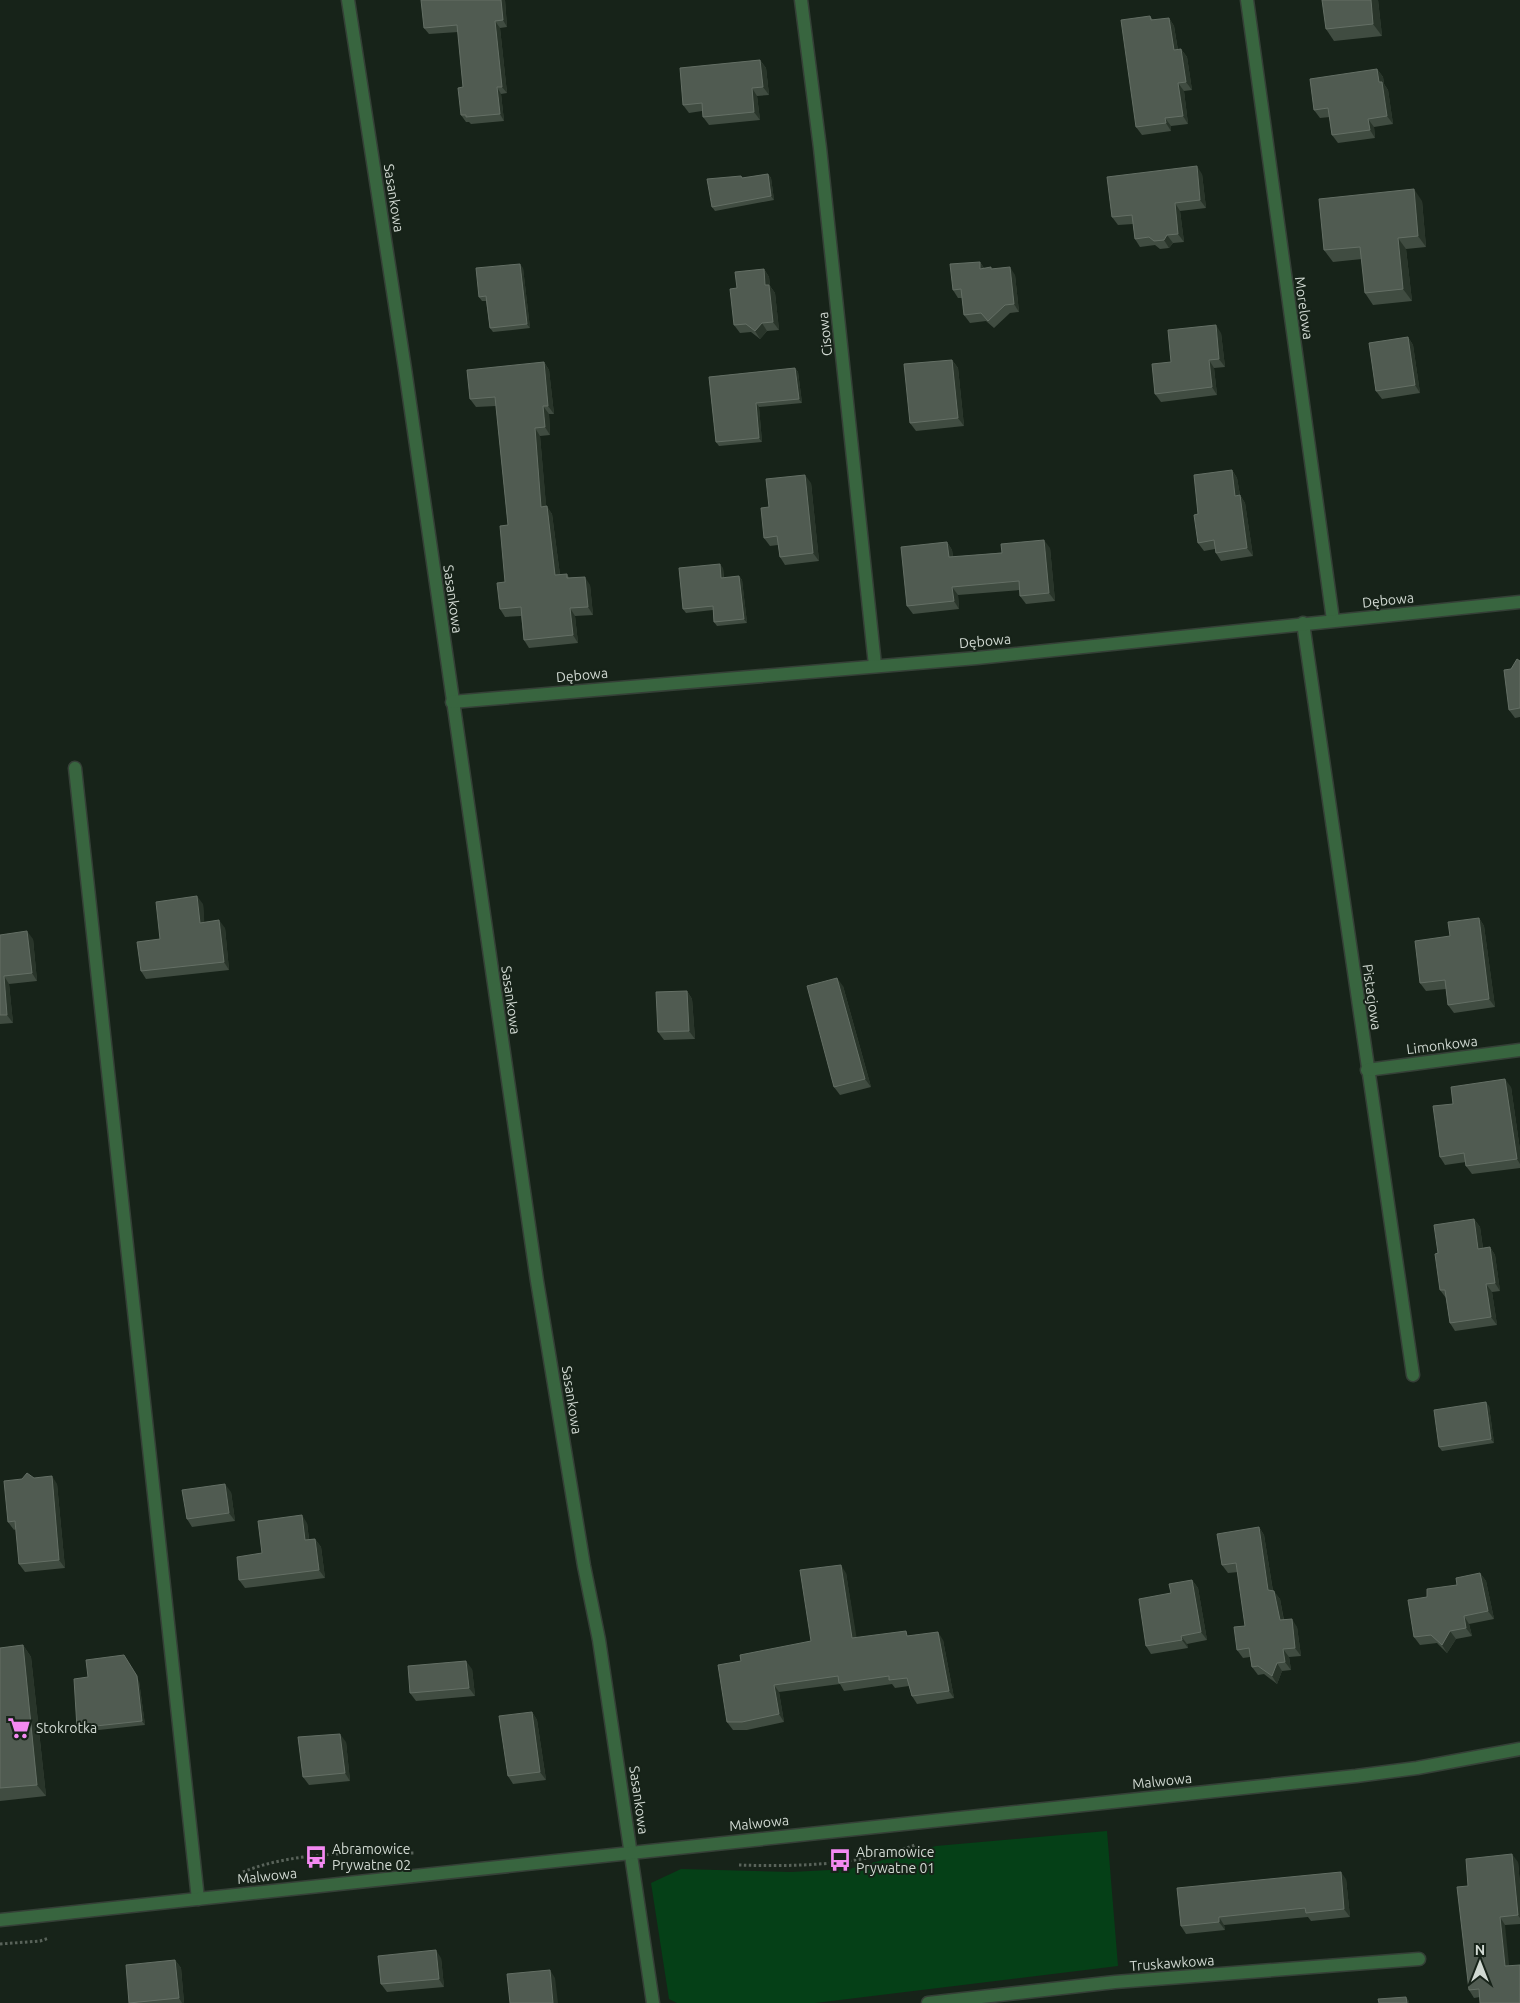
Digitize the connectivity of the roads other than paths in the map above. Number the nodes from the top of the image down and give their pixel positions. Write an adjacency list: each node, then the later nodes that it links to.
1 (348, 0): 8 (street, Sasankowa)
2 (802, 0): 7 (street, Cisowa)
3 (1247, 0): 5 (street, Morelowa)
4 (1520, 602): 5 (street, Dębowa)
5 (1332, 620): 6 (street, Dębowa)
6 (1303, 623): 7 (street, Dębowa); 11 (street, Pistacjowa)
7 (875, 665): 8 (street, Dębowa)
8 (452, 702): 14 (street, Sasankowa)
9 (75, 768): 15 (street)
10 (1520, 1050): 11 (street, Limonkowa)
11 (1367, 1070): 12 (street, Pistacjowa)
12 (1413, 1375)
13 (1520, 1748): 14 (street, Malwowa)
14 (631, 1852): 15 (street, Malwowa); 18 (street, Sasankowa)
15 (198, 1899): 16 (street, Malwowa)
16 (0, 1920)
17 (1420, 1959): 19 (street, Truskawkowa)
18 (653, 2003)
19 (928, 2003)

